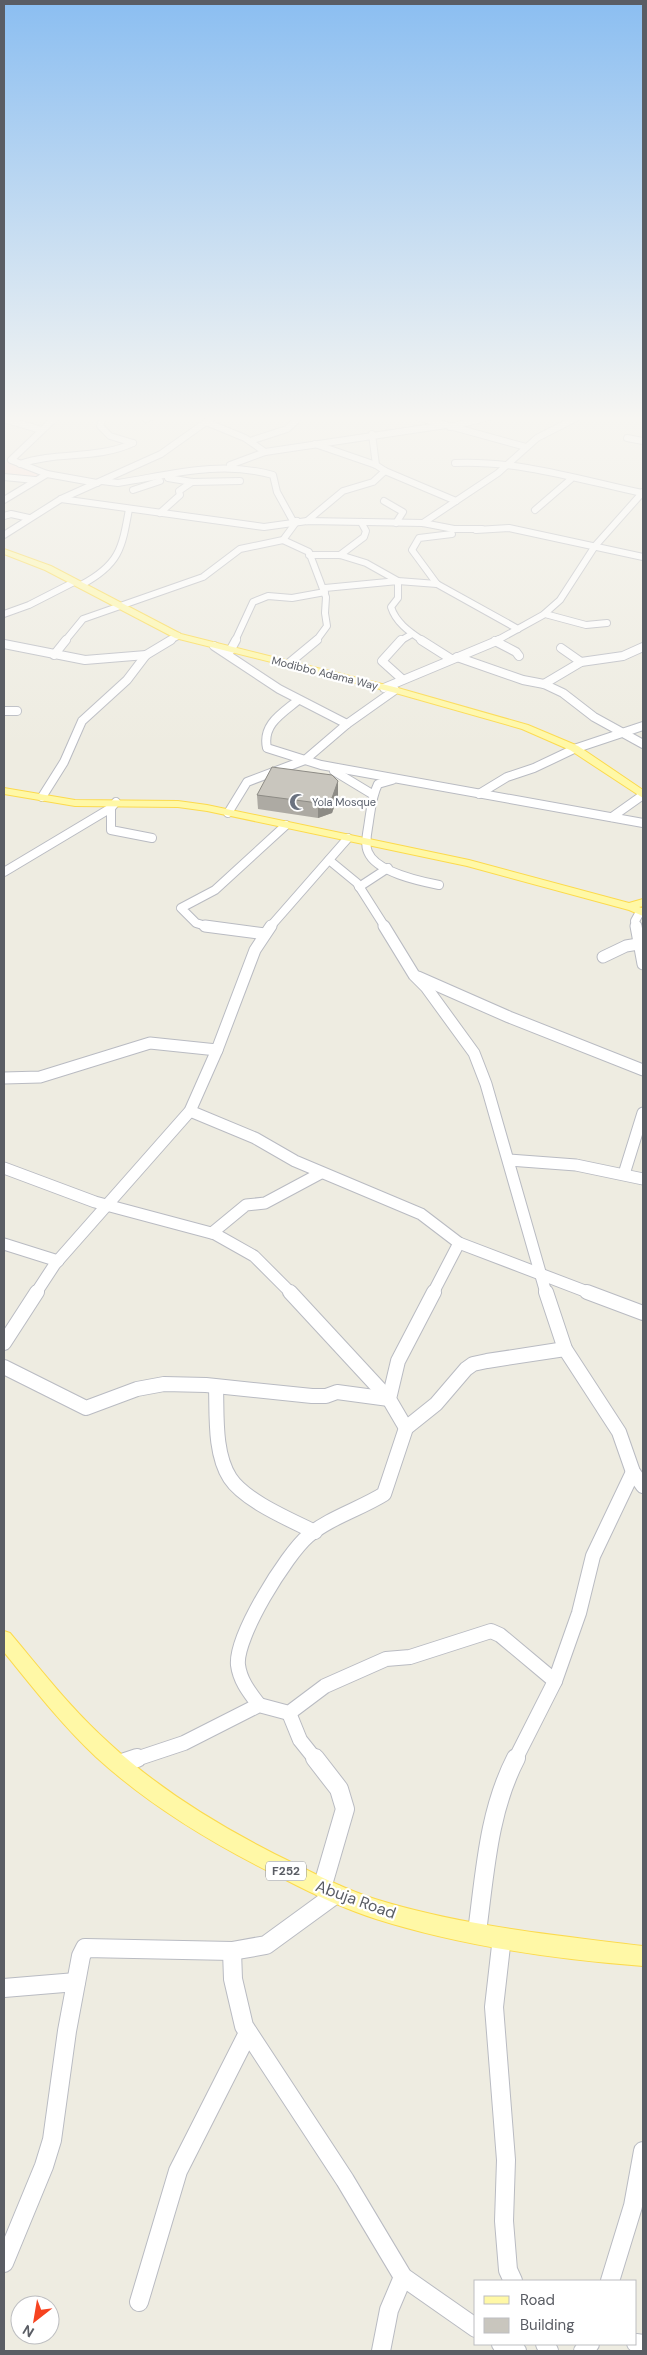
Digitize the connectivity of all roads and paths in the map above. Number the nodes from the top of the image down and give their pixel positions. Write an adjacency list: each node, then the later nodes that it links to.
1 (16, 527): 8 (street)
2 (126, 527): 16 (street)
3 (293, 527): 9 (street)
4 (363, 527): 13 (street)
5 (443, 527): 7 (street)
6 (611, 527): 10 (street)
7 (482, 529): 10 (street); 17 (street)
8 (4, 535)
9 (283, 540): 12 (street); 19 (street)
10 (595, 547): 14 (street); 21 (street)
11 (4, 551): 16 (main road, Modibbo Adama Way)
12 (309, 555): 13 (street); 18 (street)
13 (340, 555): 15 (street)
14 (643, 557)
15 (398, 581): 17 (street); 18 (street); 24 (street)
16 (77, 583): 19 (main road, Modibbo Adama Way); 20 (street)
17 (437, 584): 23 (street)
18 (325, 590): 31 (street); 37 (street)
19 (119, 606): 25 (main road, Modibbo Adama Way); 32 (street)
20 (4, 614)
21 (545, 614): 22 (street); 23 (street)
22 (607, 623)
23 (518, 629): 26 (street)
24 (412, 634): 35 (street); 38 (street)
25 (178, 636): 28 (main road, Modibbo Adama Way); 33 (street)
26 (495, 642): 34 (street); 35 (street)
27 (4, 644): 32 (street)
28 (214, 646): 31 (main road, Modibbo Adama Way); 42 (street)
29 (643, 647): 36 (street)
30 (561, 648): 36 (street)
31 (230, 650): 37 (main road, Modibbo Adama Way)
32 (54, 655): 33 (street)
33 (146, 655): 57 (street)
34 (519, 656)
35 (454, 658): 38 (street); 39 (street)
36 (582, 662): 39 (street)
37 (288, 664): 40 (main road, Modibbo Adama Way)
38 (402, 679): 40 (street)
39 (544, 684): 47 (street)
40 (384, 688): 41 (main road, Modibbo Adama Way)
41 (395, 690): 45 (street); 49 (main road, Modibbo Adama Way)
42 (297, 701): 45 (street); 50 (street)
43 (4, 711): 44 (street)
44 (17, 711)
45 (347, 724): 50 (street)
46 (643, 726): 47 (street)
47 (623, 733): 48 (street); 49 (street)
48 (643, 744)
49 (574, 749): 55 (street); 56 (main road, Modibbo Adama Way)
50 (305, 760): 51 (street); 59 (street)
51 (321, 765): 52 (street); 54 (street)
52 (396, 779): 54 (street); 55 (street)
53 (4, 790): 57 (main road)
54 (372, 794): 65 (street)
55 (479, 794): 60 (street)
56 (643, 795): 60 (street)
57 (42, 797): 58 (main road)
58 (114, 805): 59 (main road); 63 (street); 68 (street)
59 (228, 813): 62 (main road)
60 (612, 817): 61 (street)
61 (643, 823)
62 (286, 825): 64 (main road); 73 (street)
63 (152, 838)
64 (348, 838): 65 (main road); 66 (street)
65 (367, 842): 67 (street); 71 (main road)
66 (329, 860): 70 (street); 73 (street)
67 (388, 868): 69 (street); 70 (street)
68 (4, 872)
69 (439, 885)
70 (359, 886): 77 (street)
71 (610, 902): 72 (main road)
72 (639, 908): 74 (street)
73 (265, 934): 78 (street)
74 (638, 944): 75 (street); 76 (street)
75 (604, 957)
76 (643, 964)
77 (414, 975): 79 (street); 83 (street)
78 (217, 1050): 80 (street); 81 (street)
79 (643, 1070)
80 (4, 1078)
81 (190, 1111): 85 (street); 88 (street)
82 (643, 1113): 86 (street)
83 (509, 1160): 86 (street); 93 (street)
84 (4, 1168): 88 (street)
85 (322, 1173): 89 (street); 90 (street)
86 (624, 1174): 87 (street)
87 (643, 1179)
88 (108, 1206): 89 (street); 92 (street)
89 (212, 1233): 99 (street)
90 (459, 1243): 93 (street); 99 (street)
91 (4, 1244): 92 (street)
92 (58, 1261): 95 (street)
93 (539, 1272): 94 (street); 96 (street)
94 (643, 1313)
95 (5, 1338)
96 (565, 1349): 100 (street); 101 (street)
97 (4, 1367): 98 (street)
98 (216, 1386): 99 (street); 103 (street)
99 (389, 1399): 100 (street)
100 (406, 1428): 103 (street)
101 (633, 1472): 102 (street); 105 (street)
102 (643, 1486)
103 (315, 1532): 106 (street)
104 (4, 1639): 108 (main road, Abuja Road / F252)
105 (555, 1681): 107 (street); 110 (street)
106 (259, 1705): 107 (street); 108 (street)
107 (289, 1713): 109 (street)
108 (119, 1764): 109 (main road, Abuja Road / F252)
109 (329, 1891): 110 (main road, Abuja Road / F252); 112 (street)
110 (477, 1932): 111 (main road, Abuja Road / F252)
111 (502, 1937): 113 (main road, Abuja Road / F252); 121 (street)
112 (232, 1951): 115 (street); 117 (street)
113 (643, 1956): 114 (street)
114 (643, 1961)
115 (76, 1982): 116 (street); 119 (street)
116 (4, 1988)
117 (248, 2033): 120 (street); 123 (street)
118 (643, 2151): 122 (street)
119 (4, 2263)
120 (403, 2277): 124 (street); 126 (street)
121 (513, 2280)
122 (610, 2280)
123 (139, 2302)
124 (474, 2327)
125 (503, 2345): 127 (street)
126 (381, 2351)
127 (517, 2351)

